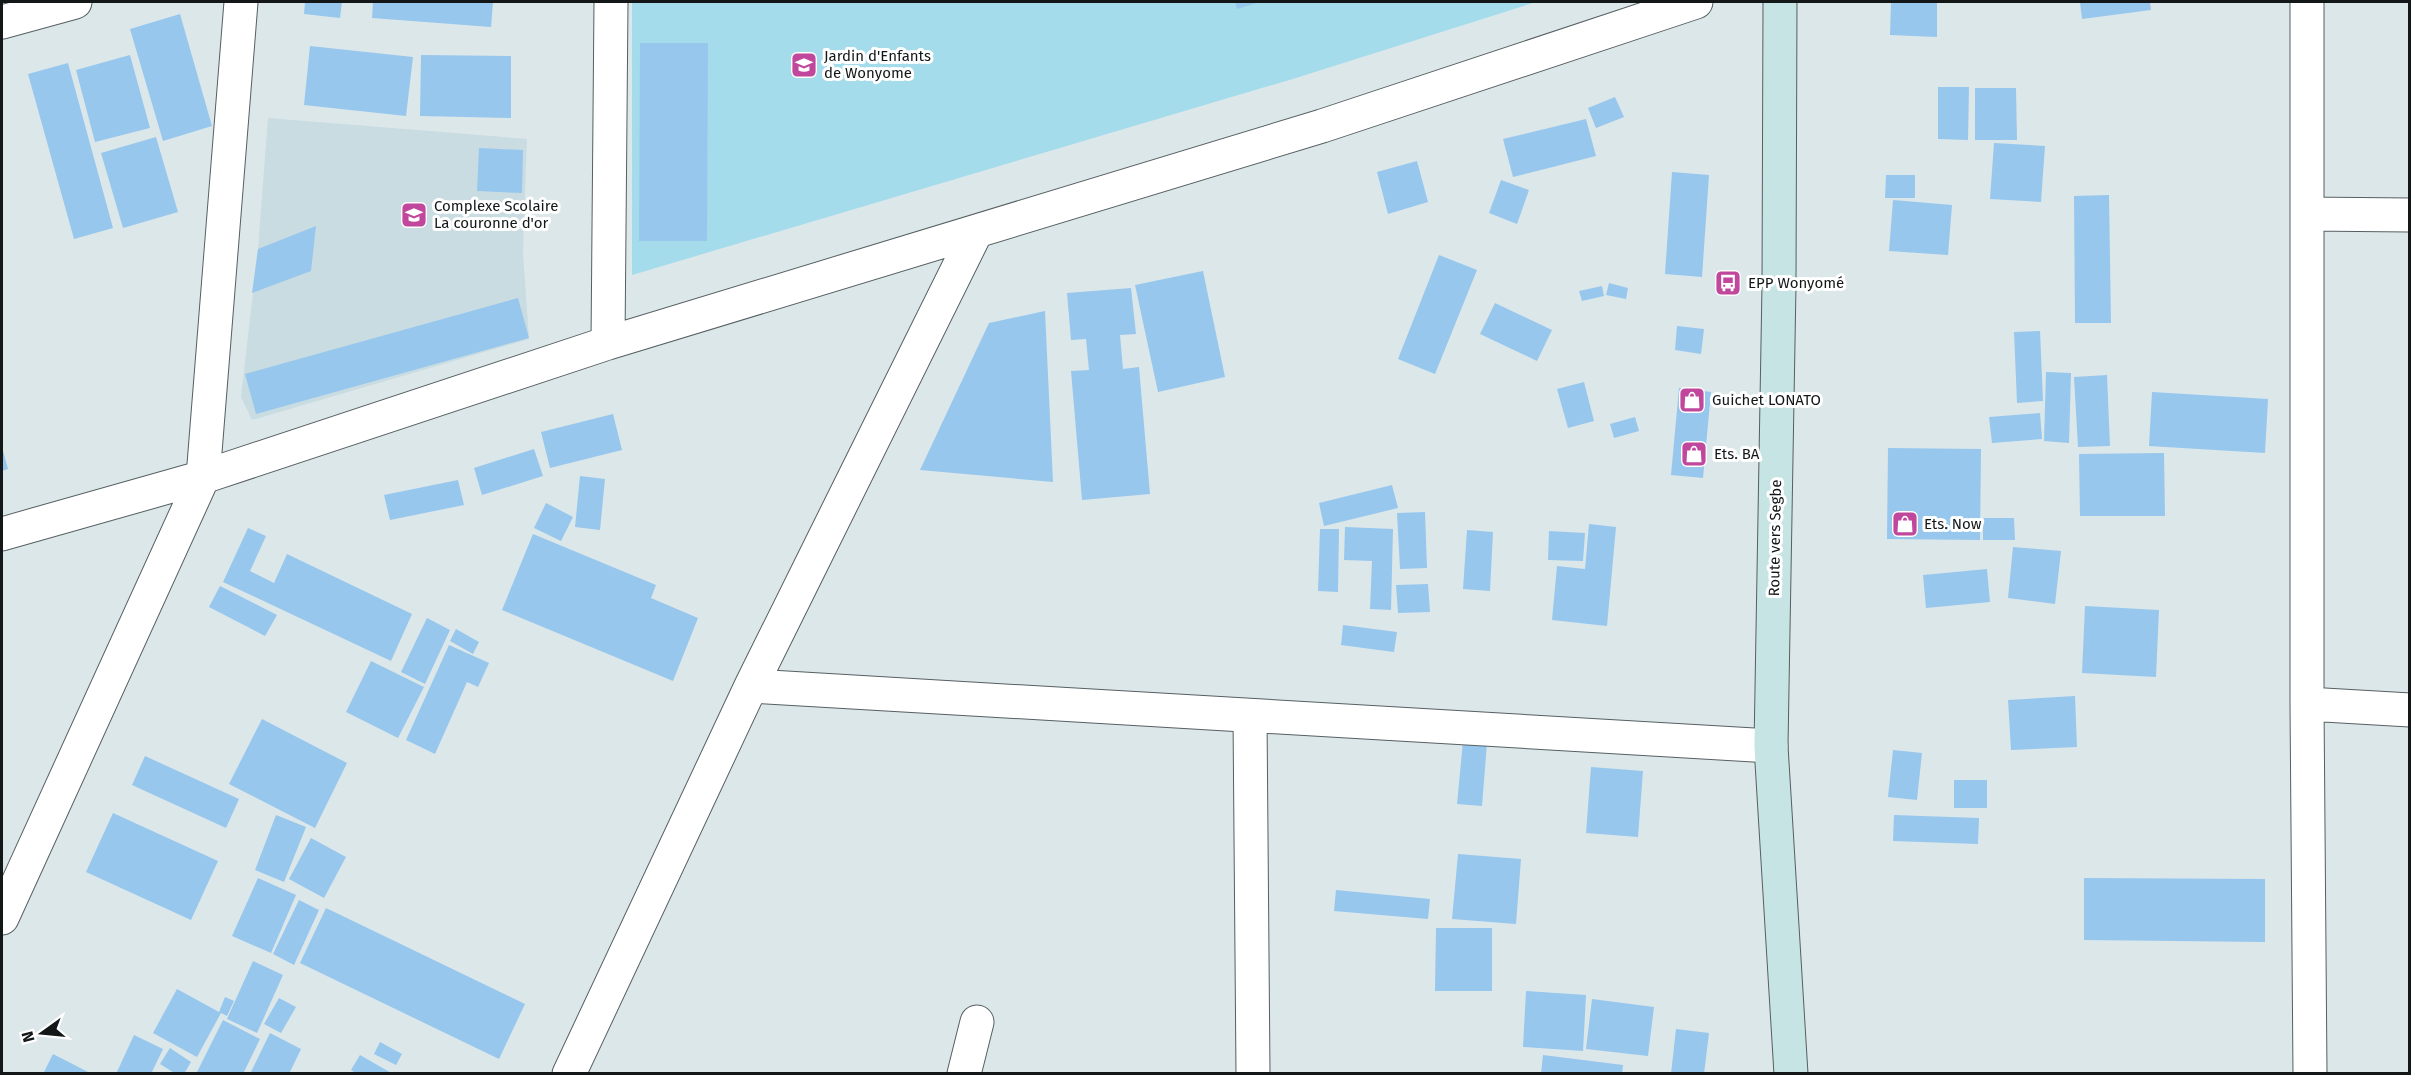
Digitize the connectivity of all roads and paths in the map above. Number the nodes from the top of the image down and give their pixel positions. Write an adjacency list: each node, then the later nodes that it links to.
1 (75, 2): 7 (street)
2 (242, 2): 12 (street)
3 (610, 2): 11 (street)
4 (1696, 2): 10 (street)
5 (1780, 2): 18 (main road, Route vers Segbe)
6 (2307, 2): 8 (street)
7 (2, 22)
8 (2307, 214): 9 (street); 15 (street)
9 (2409, 215)
10 (976, 232): 11 (street); 14 (street)
11 (608, 343): 12 (street)
12 (203, 477): 13 (street); 19 (street)
13 (2, 534)
14 (751, 686): 17 (street); 21 (street)
15 (2307, 704): 16 (street); 25 (street)
16 (2409, 710)
17 (1250, 716): 18 (street); 23 (street)
18 (1771, 746): 24 (main road, Route vers Segbe)
19 (2, 918)
20 (977, 1022): 22 (street)
21 (569, 1074)
22 (964, 1074)
23 (1253, 1074)
24 (1791, 1074)
25 (2310, 1074)

